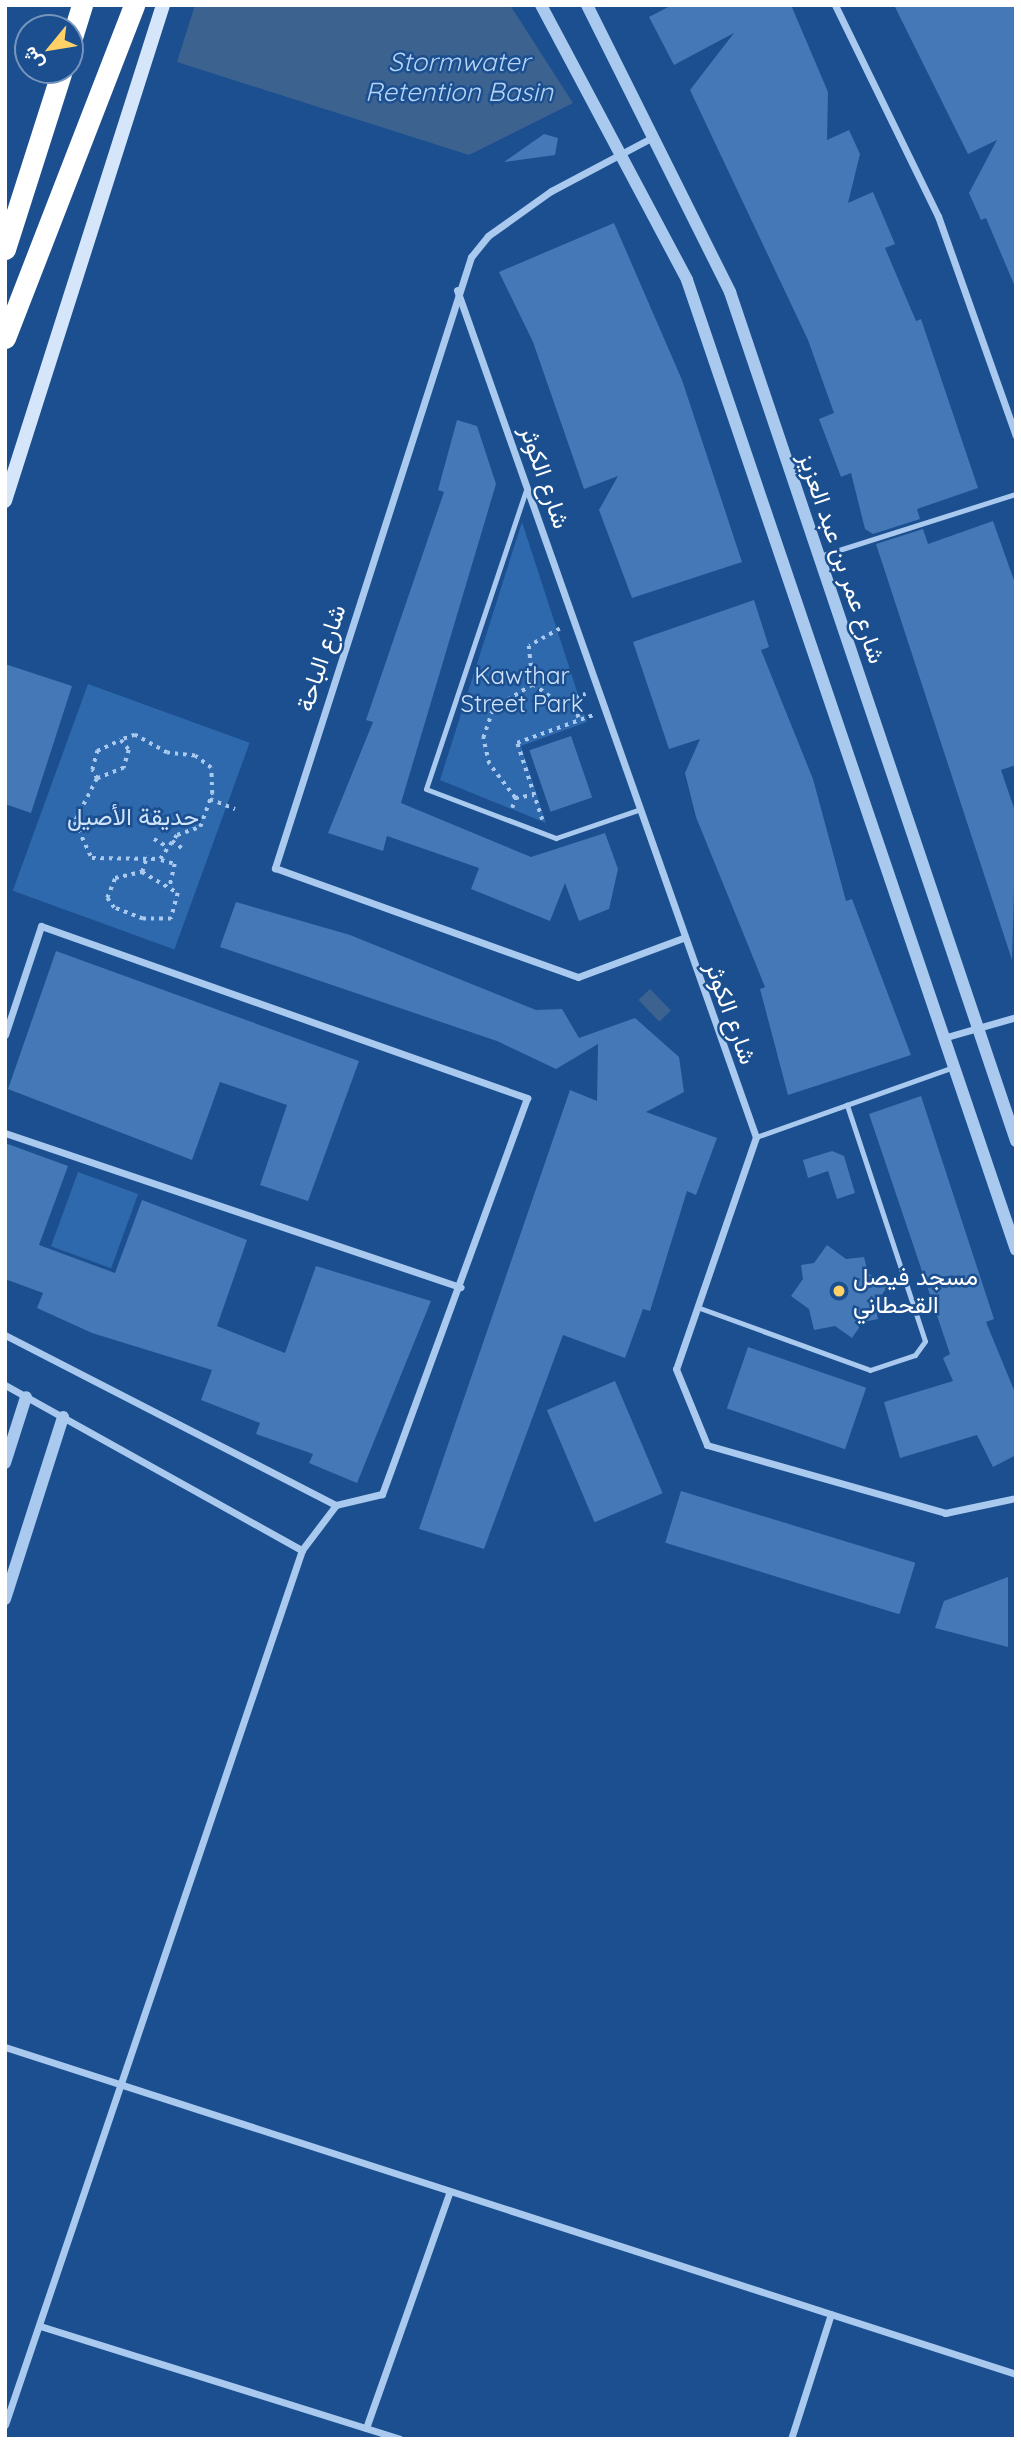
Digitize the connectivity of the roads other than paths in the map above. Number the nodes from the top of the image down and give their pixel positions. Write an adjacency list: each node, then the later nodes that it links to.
1 (134, 5): 11 (highway)
2 (163, 5): 15 (main road)
3 (541, 5): 8 (street)
4 (587, 5): 7 (street, شارع عمر بن عبد العزيز)
5 (835, 5): 12 (street)
6 (58, 84): 9 (highway)
7 (653, 137): 8 (street, شارع الباحة); 16 (street, شارع عمر بن عبد العزيز)
8 (620, 154): 10 (street, شارع الباحة); 22 (street)
9 (5, 249)
10 (457, 290): 13 (street, شارع الكوثر); 18 (street, شارع الباحة)
11 (5, 338)
12 (1016, 436)
13 (528, 485): 17 (street, شارع الكوثر); 17 (lane)
14 (1016, 494): 16 (lane)
15 (5, 501)
16 (820, 556): 20 (street, شارع عمر بن عبد العزيز)
17 (638, 810): 18 (street, شارع الكوثر)
18 (683, 938): 26 (street, شارع الكوثر)
19 (1016, 1017): 20 (street)
20 (979, 1027): 22 (street); 27 (street, شارع عمر بن عبد العزيز)
21 (5, 1035): 29 (street)
22 (943, 1038): 23 (street)
23 (954, 1067): 24 (lane); 28 (street)
24 (847, 1105): 26 (lane); 30 (lane)
25 (5, 1133): 29 (street)
26 (756, 1137): 30 (street)
27 (1016, 1141)
28 (1016, 1250)
29 (461, 1287): 37 (street)
30 (697, 1307): 36 (street)
31 (5, 1335): 37 (street)
32 (5, 1385): 33 (street)
33 (26, 1397): 34 (street); 35 (street)
34 (63, 1417): 38 (street); 39 (street)
35 (5, 1463)
36 (1016, 1498)
37 (336, 1505): 38 (street)
38 (302, 1549): 41 (street)
39 (5, 1599)
40 (5, 2047): 41 (street)
41 (122, 2085): 42 (street); 44 (street)
42 (450, 2191): 43 (street); 47 (street)
43 (831, 2314): 45 (street); 50 (street)
44 (40, 2326): 46 (street); 47 (street)
45 (1016, 2374)
46 (5, 2425)
47 (366, 2428): 48 (street)
48 (380, 2436): 49 (street)
49 (400, 2439)
50 (791, 2439)

